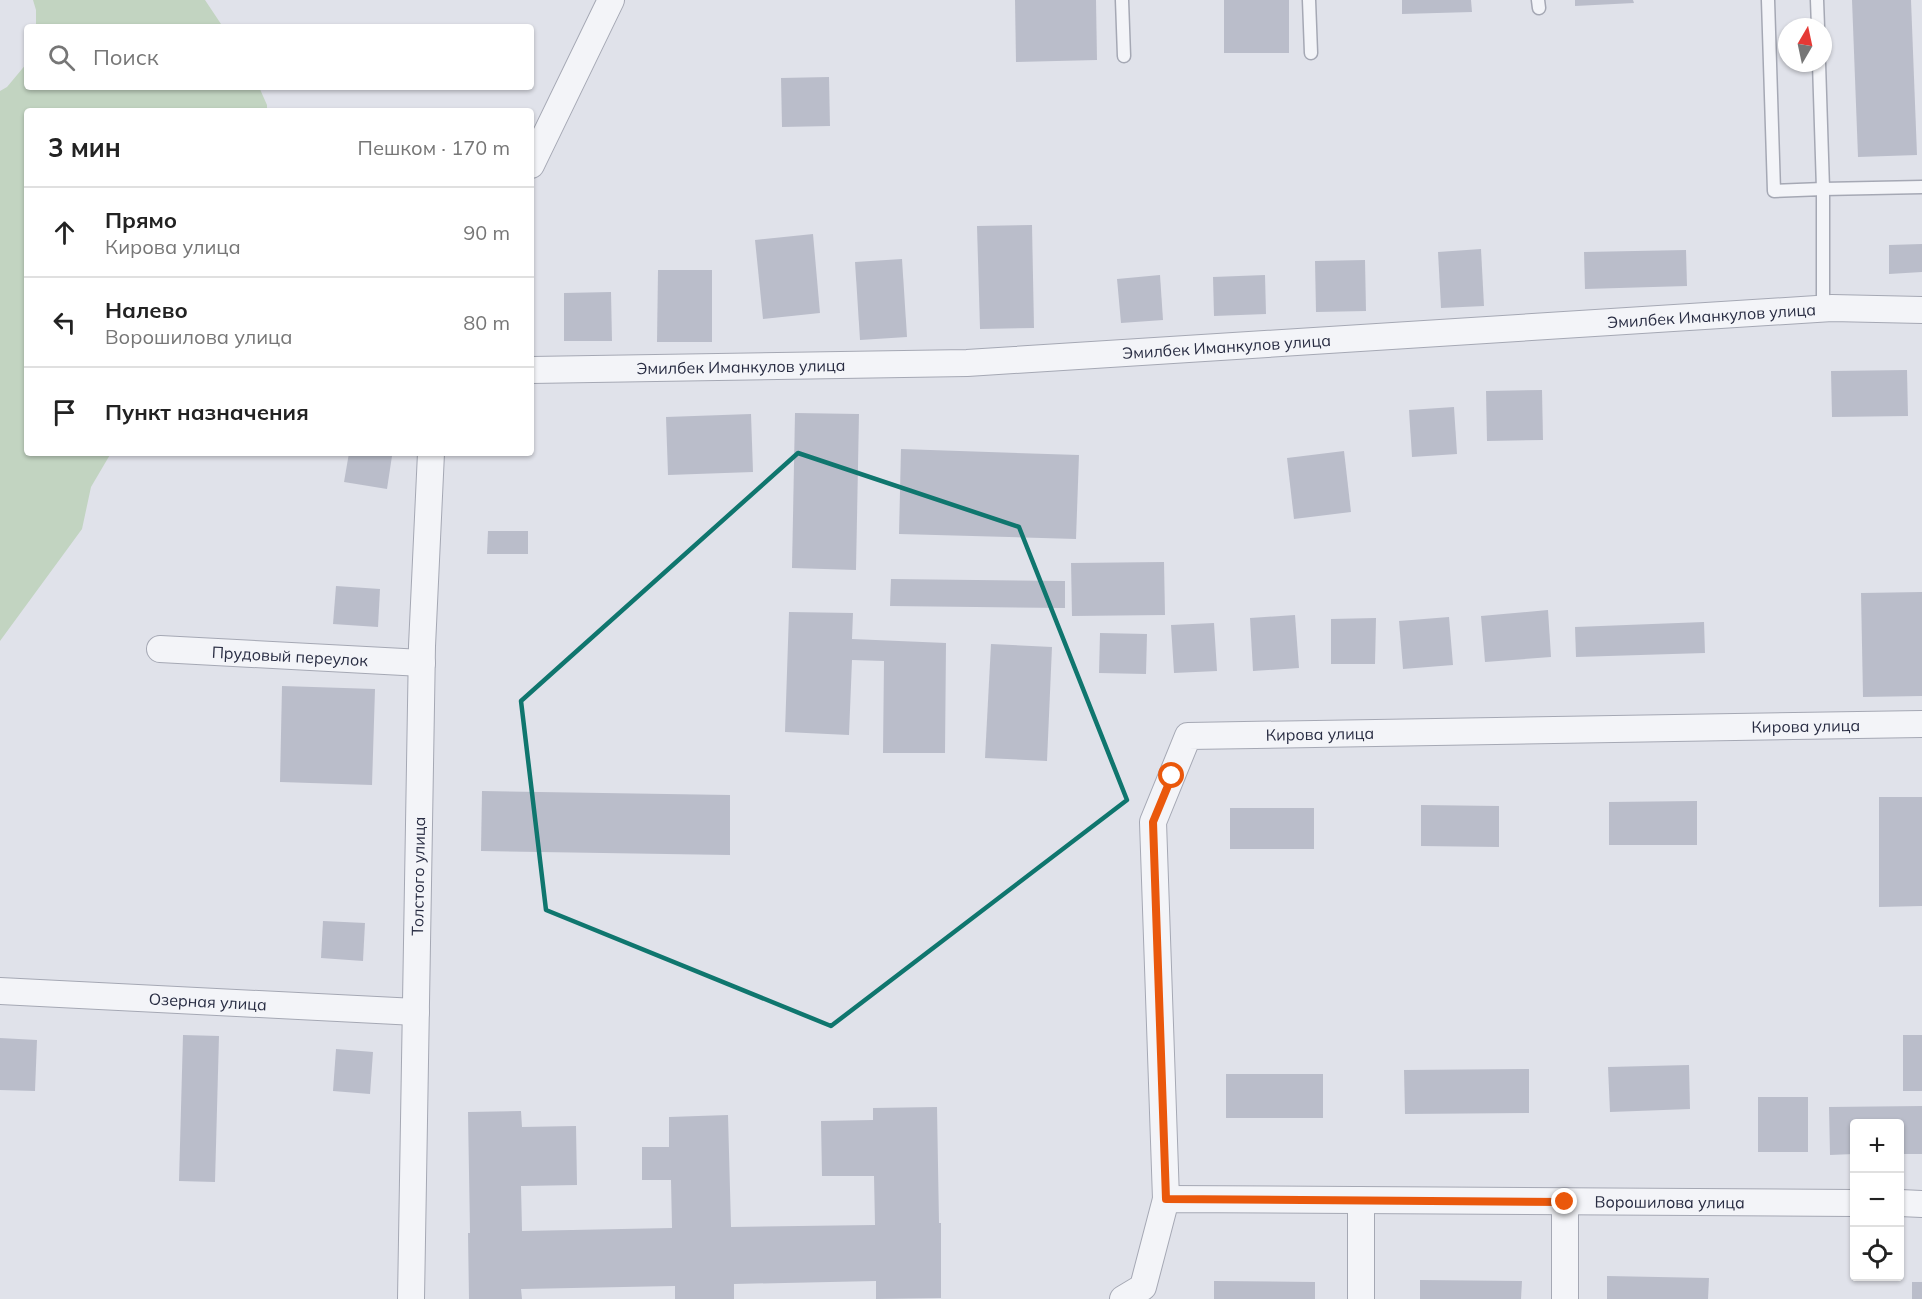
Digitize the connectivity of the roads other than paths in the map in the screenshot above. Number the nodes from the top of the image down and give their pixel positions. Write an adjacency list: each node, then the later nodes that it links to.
1 (611, 0): 10 (street)
2 (1122, 0): 8 (lane)
3 (1309, 0): 7 (lane)
4 (1768, 0): 12 (lane)
5 (1817, 0): 6 (lane)
6 (1818, 18)
7 (1311, 53)
8 (1124, 56)
9 (1819, 72): 12 (lane)
10 (534, 159)
11 (1922, 187): 12 (lane)
12 (1823, 189): 13 (lane)
13 (1823, 309): 14 (street, Эмилбек Иманкулов улица); 15 (street, Эмилбек Иманкулов улица)
14 (1922, 310)
15 (534, 370)
16 (431, 456): 18 (street, Толстого улица)
17 (159, 649): 18 (street, Прудовый переулок)
18 (422, 663): 21 (street, Толстого улица)
19 (1922, 724): 22 (street, Кирова улица)
20 (0, 991): 21 (street, Озерная улица)
21 (416, 1012): 29 (street, Толстого улица)
22 (1166, 1199): 23 (street, Ворошилова улица); 28 (street)
23 (1361, 1200): 24 (street, Ворошилова улица); 30 (street)
24 (1565, 1202): 25 (street, Ворошилова улица); 31 (street)
25 (1850, 1203)
26 (1904, 1203): 27 (street)
27 (1922, 1204)
28 (1136, 1295)
29 (411, 1299)
30 (1361, 1299)
31 (1565, 1299)

